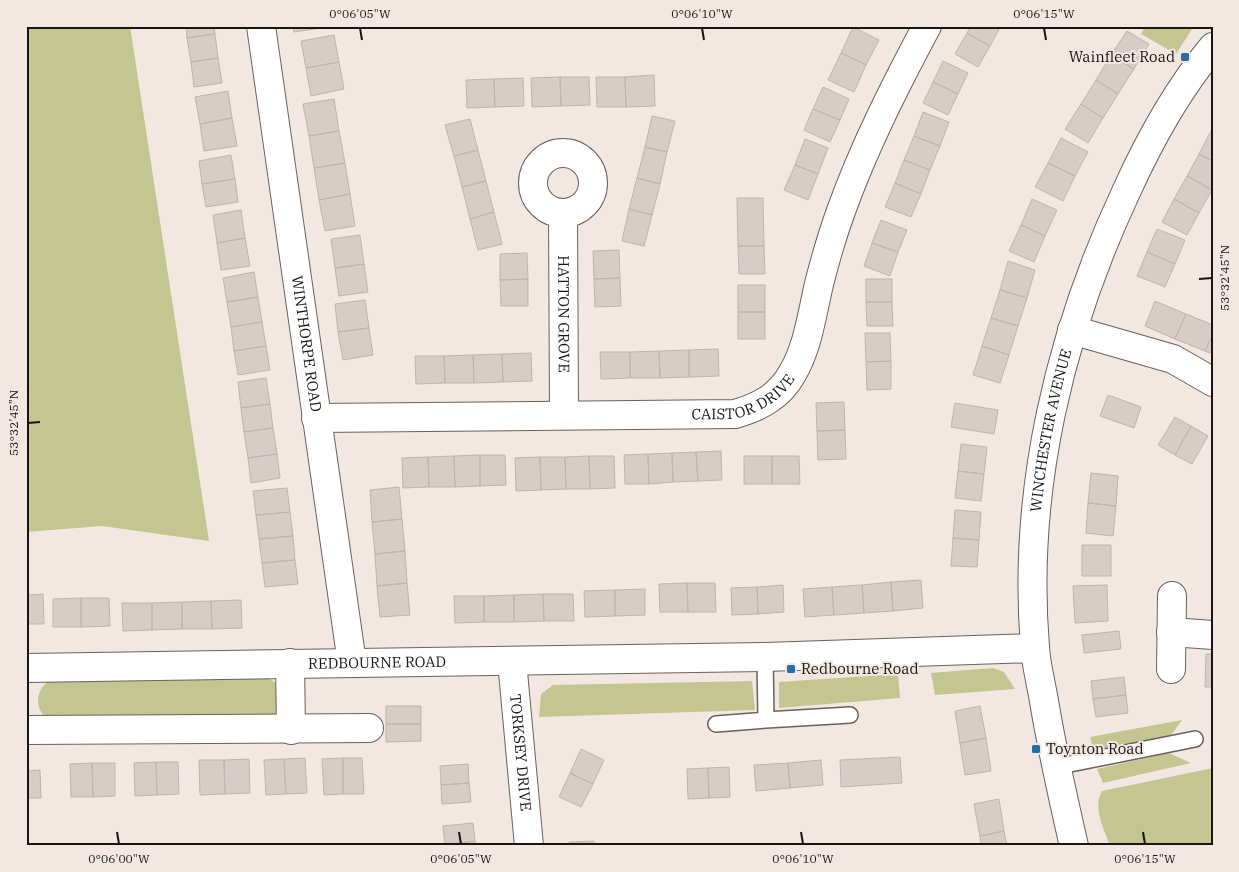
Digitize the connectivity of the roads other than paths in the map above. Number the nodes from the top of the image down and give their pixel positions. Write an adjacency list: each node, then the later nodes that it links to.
1 (261, 26): 8 (street, WINTHORPE ROAD)
2 (927, 26): 7 (street, CAISTOR DRIVE)
3 (1213, 47): 5 (street, WINCHESTER AVENUE)
4 (563, 214): 7 (street, HATTON GROVE)
5 (1072, 330): 6 (street); 12 (street, WINCHESTER AVENUE)
6 (1213, 382)
7 (564, 414): 8 (street, CAISTOR DRIVE)
8 (316, 418): 16 (street, WINTHORPE ROAD)
9 (1172, 596): 10 (street)
10 (1171, 632): 11 (street); 18 (street)
11 (1213, 635)
12 (1035, 648): 13 (street, REDBOURNE ROAD); 26 (street, WINCHESTER AVENUE)
13 (765, 657): 14 (street, REDBOURNE ROAD); 20 (lane)
14 (512, 661): 16 (street, REDBOURNE ROAD); 27 (street, TORKSEY DRIVE)
15 (290, 663): 16 (street, REDBOURNE ROAD); 17 (street, REDBOURNE ROAD); 24 (street, REDBOURNE ROAD)
16 (352, 663)
17 (26, 668)
18 (1170, 669)
19 (850, 715): 20 (lane)
20 (766, 720): 21 (lane)
21 (716, 724)
22 (369, 728): 24 (street)
23 (26, 730): 24 (street)
24 (291, 730)
25 (1195, 739): 26 (lane)
26 (1055, 767): 28 (street, WINCHESTER AVENUE)
27 (529, 846)
28 (1074, 846)

